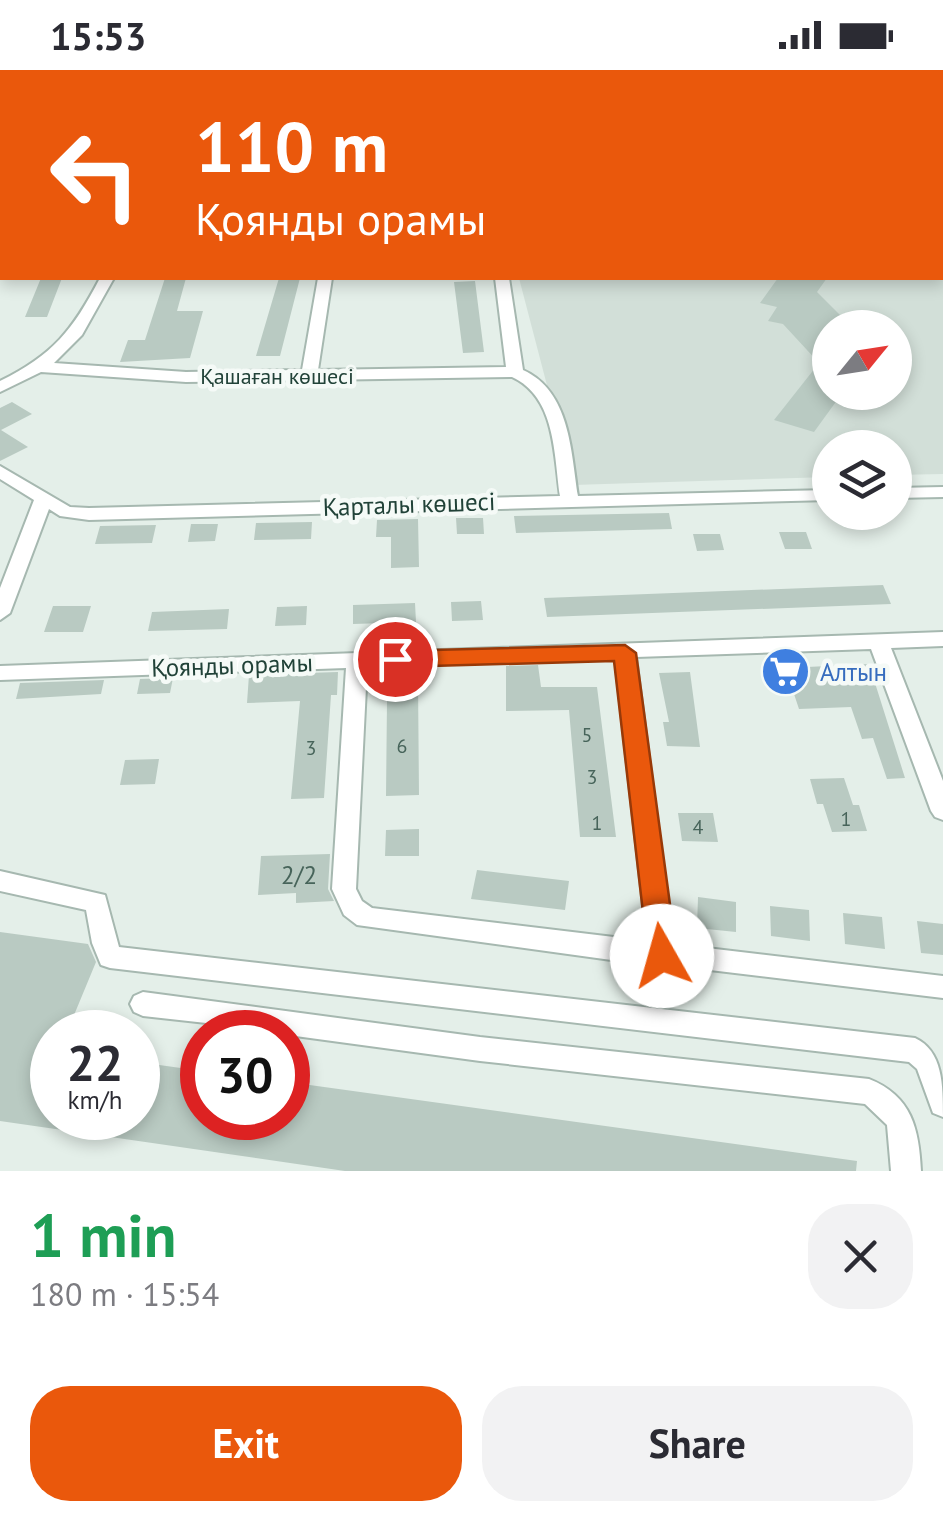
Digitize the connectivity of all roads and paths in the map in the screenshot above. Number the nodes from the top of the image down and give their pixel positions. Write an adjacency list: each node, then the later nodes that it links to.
1 (106, 280): 4 (street)
2 (325, 280): 6 (street)
3 (502, 280): 5 (street)
4 (40, 367): 6 (street, Қашаған көшесі); 7 (street)
5 (515, 372): 6 (street, Қашаған көшесі); 13 (street)
6 (309, 376)
7 (0, 387)
8 (0, 472): 12 (street, Қарталы көшесі)
9 (943, 492): 10 (street)
10 (912, 493)
11 (812, 494): 13 (street, Қарталы көшесі)
12 (44, 498): 13 (street, Қарталы көшесі); 14 (street)
13 (570, 500)
14 (0, 613)
15 (943, 639): 16 (street, Қоянды орамы)
16 (879, 643): 17 (street, Қоянды орамы); 20 (street)
17 (625, 653): 18 (street, Қоянды орамы); 22 (street)
18 (357, 660): 19 (street, Қоянды орамы); 22 (street)
19 (0, 673)
20 (943, 811)
21 (0, 881): 25 (street)
22 (662, 956): 23 (street)
23 (943, 987)
24 (143, 1004): 26 (street)
25 (943, 1104)
26 (906, 1171)

